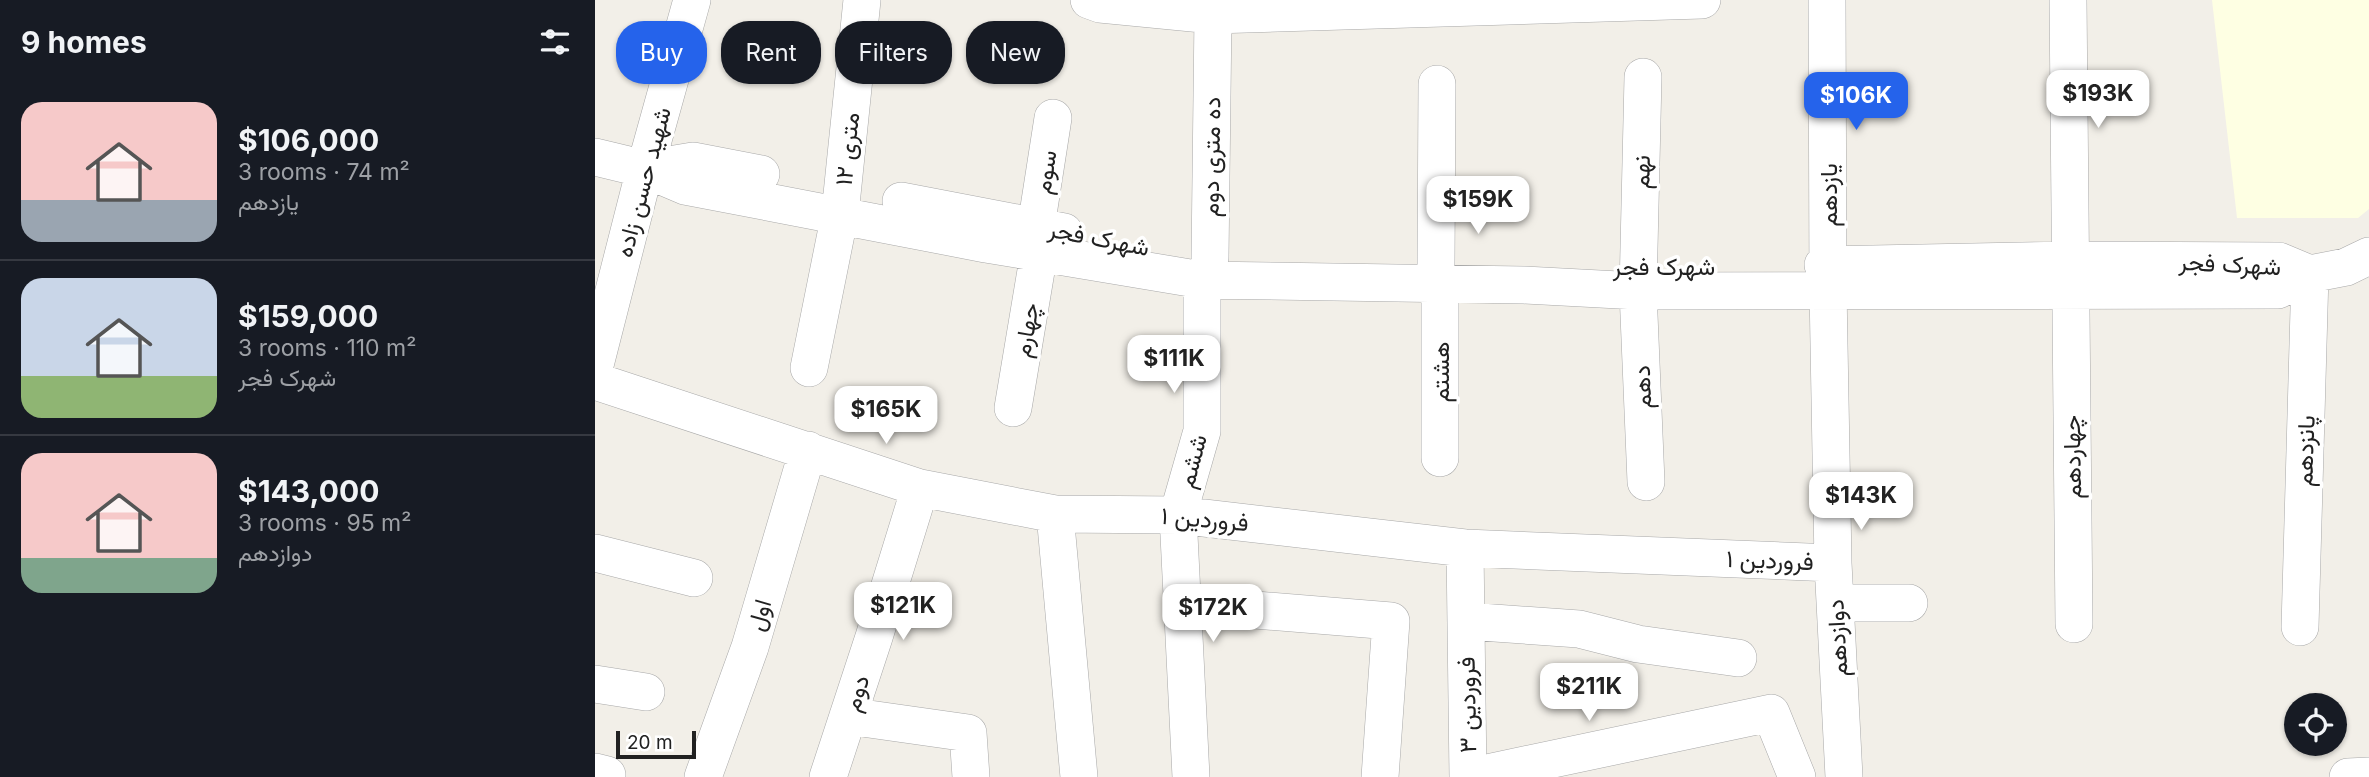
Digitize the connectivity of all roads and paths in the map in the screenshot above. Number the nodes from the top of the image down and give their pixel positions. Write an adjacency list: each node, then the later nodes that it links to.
1 (692, 0): 14 (street, شهید حسن زاده)
2 (862, 0): 15 (street, ۱۲ متری)
3 (1702, 0): 7 (street)
4 (1827, 0): 22 (street, یازدهم)
5 (2068, 0): 21 (street, چهاردهم)
6 (1097, 1): 9 (street)
7 (1527, 3): 8 (street)
8 (1317, 5): 9 (street)
9 (1213, 15): 18 (street, ده متری دوم)
10 (1643, 77): 23 (street, نهم)
11 (1437, 84): 20 (street, هشتم)
12 (1053, 118): 16 (street, سوم)
13 (595, 158): 14 (street, شهرک فجر)
14 (645, 169): 15 (street, شهرک فجر); 24 (street, شهید حسن زاده)
15 (842, 202): 16 (street, شهرک فجر); 25 (street)
16 (1038, 240): 18 (street, شهرک فجر); 27 (street, چهارم)
17 (2369, 256): 19 (street, شهرک فجر)
18 (1206, 269): 20 (street, شهرک فجر); 33 (street, ششم)
19 (2310, 274): 21 (street, شهرک فجر); 43 (street, پانزدهم)
20 (1438, 275): 23 (street, شهرک فجر); 29 (street, هشتم)
21 (2070, 275): 22 (street, شهرک فجر); 42 (street, چهاردهم)
22 (1828, 277): 23 (street, شهرک فجر); 36 (street, دوازدهم)
23 (1639, 279): 30 (street, دهم)
24 (595, 365)
25 (809, 368)
26 (595, 381): 28 (street, فروردین ۱)
27 (1013, 408)
28 (808, 450): 31 (street, فروردین ۱); 50 (street, اول)
29 (1440, 458)
30 (1646, 482)
31 (919, 488): 32 (street, فروردین ۱); 47 (street, دوم)
32 (1055, 514): 33 (street, فروردین ۱); 53 (street)
33 (1178, 515): 34 (street, فروردین ۱); 40 (street, ششم)
34 (1465, 548): 36 (street, فروردین ۱); 41 (street, فروردین ۳)
35 (595, 553): 37 (street)
36 (1833, 563): 38 (street, دوازدهم)
37 (694, 578)
38 (1836, 603): 39 (street); 57 (street, دوازدهم)
39 (1909, 603)
40 (1182, 604): 54 (street, ششم); 55 (street)
41 (1466, 621): 44 (street); 48 (street, فروردین ۳)
42 (2074, 624)
43 (2300, 627)
44 (1738, 659)
45 (595, 684): 46 (street)
46 (646, 692)
47 (848, 716): 51 (street, دوم); 52 (street)
48 (1519, 772): 56 (street, فروردین ۳)
49 (2369, 776): 58 (street)
50 (703, 777)
51 (828, 777)
52 (971, 777)
53 (1079, 777)
54 (1191, 777)
55 (1380, 777)
56 (1797, 777)
57 (1844, 777)
58 (2348, 777)

